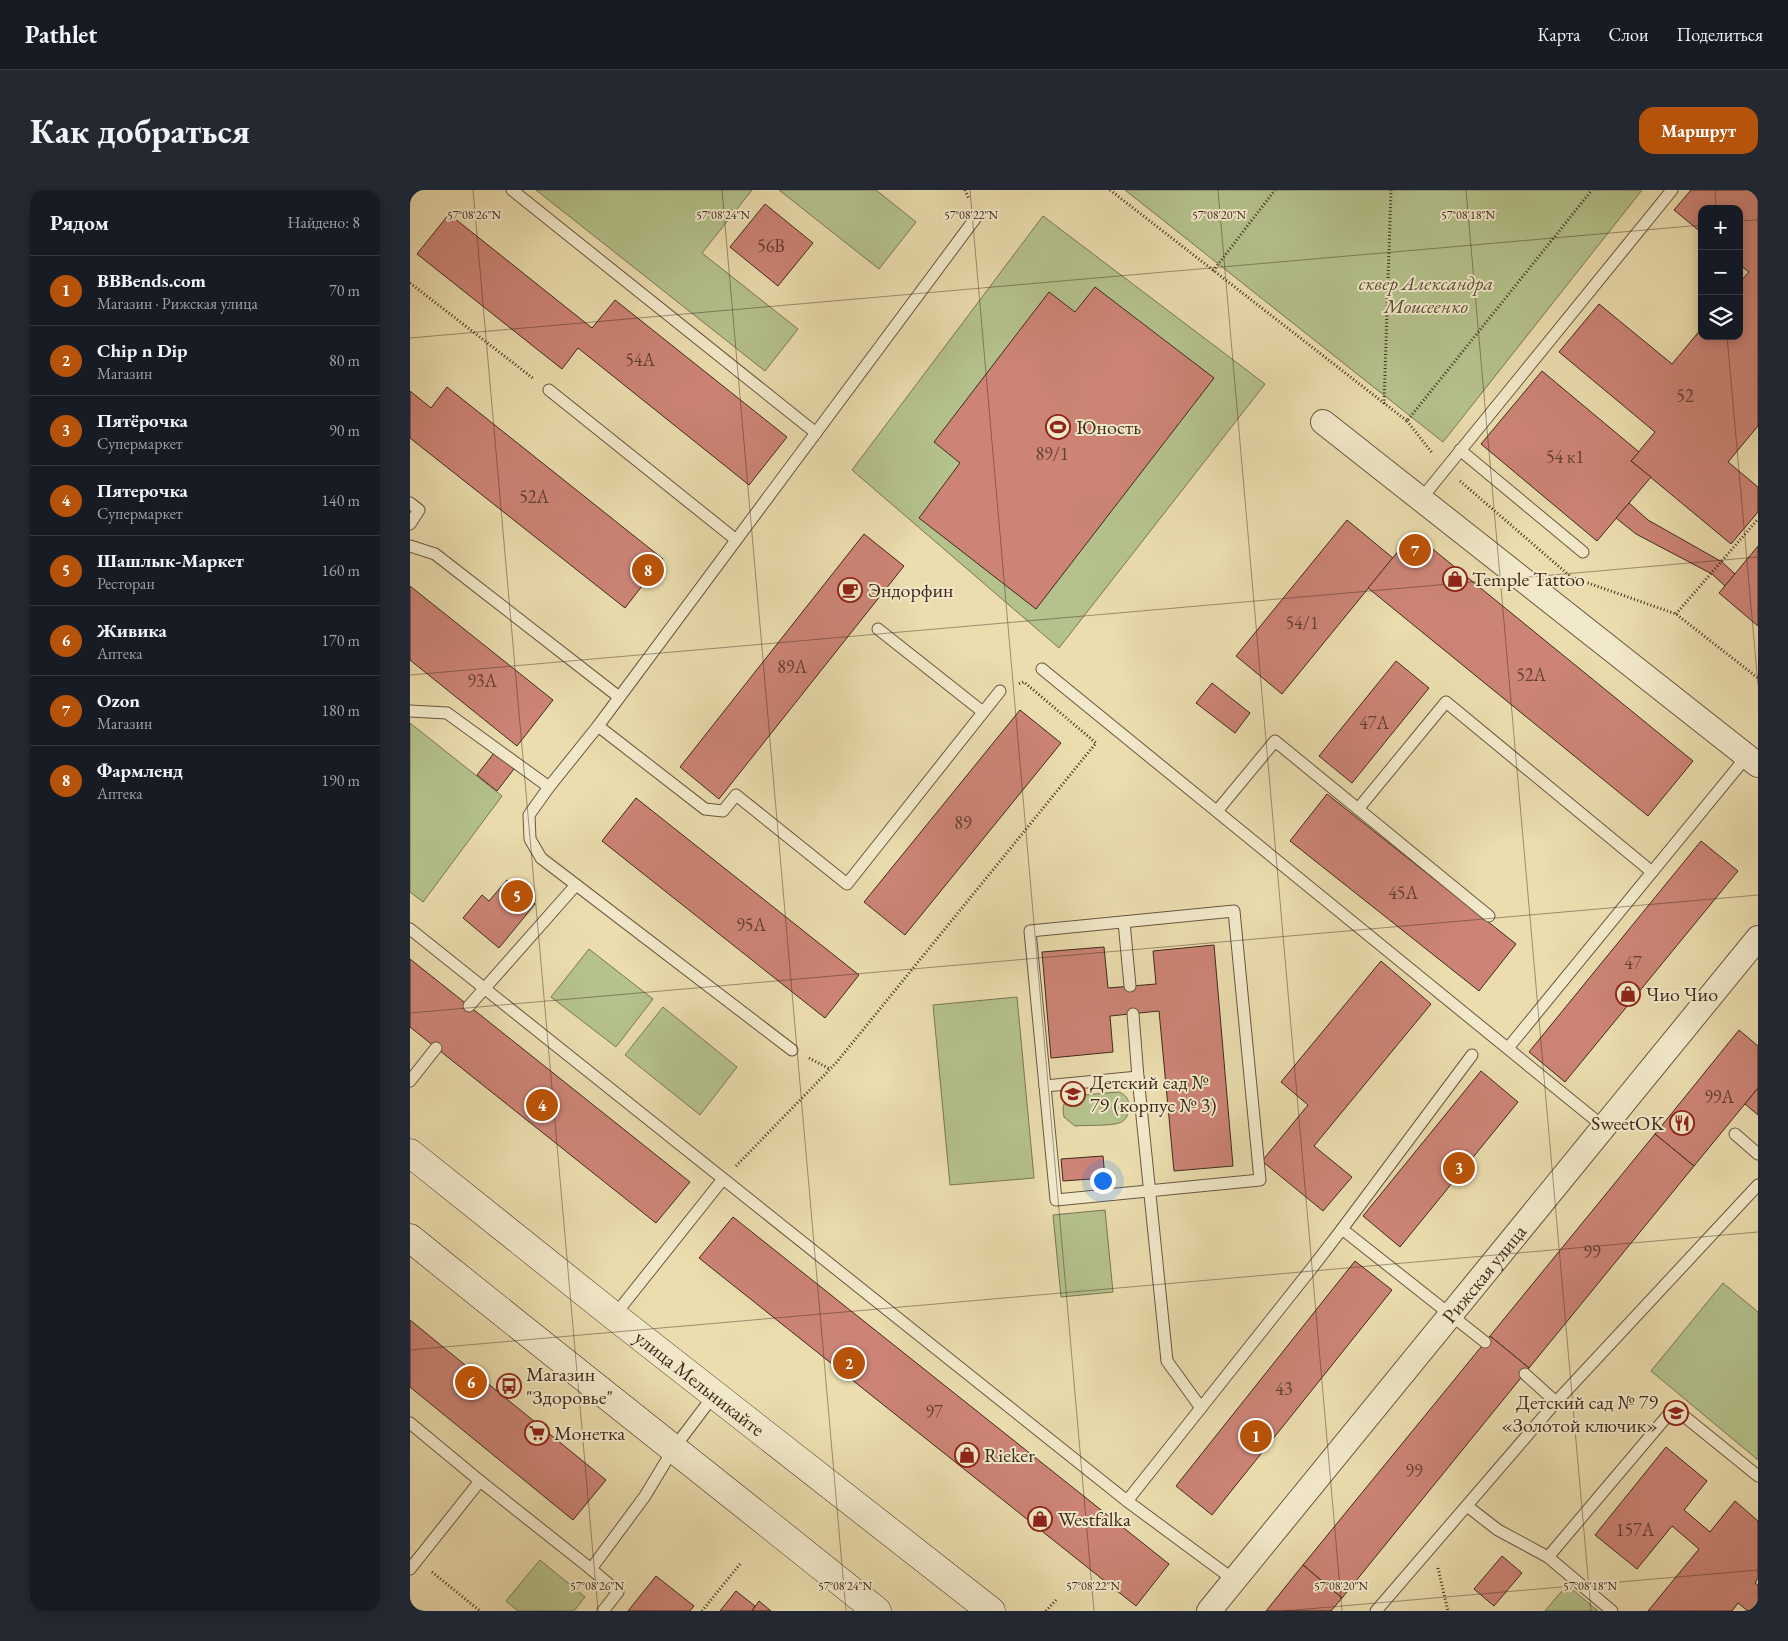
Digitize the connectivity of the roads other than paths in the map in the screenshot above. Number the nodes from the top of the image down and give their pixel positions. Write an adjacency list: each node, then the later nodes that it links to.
1 (512, 190): 6 (lane)
2 (1672, 190): 7 (lane)
3 (977, 216): 6 (lane)
4 (549, 390): 11 (lane)
5 (1323, 422): 8 (street)
6 (816, 433): 11 (lane)
7 (1460, 450): 8 (lane); 13 (lane)
8 (1421, 499): 21 (street)
9 (410, 503): 10 (lane)
10 (410, 524)
11 (735, 539): 17 (lane)
12 (410, 546): 17 (lane)
13 (1583, 552)
14 (878, 629): 19 (lane)
15 (1042, 669): 24 (lane)
16 (1000, 691): 19 (lane)
17 (619, 697): 20 (lane)
18 (410, 711): 22 (lane)
19 (983, 712): 20 (lane)
20 (598, 726): 22 (lane)
21 (1752, 760): 25 (lane)
22 (548, 787): 26 (lane)
23 (1358, 809): 24 (lane); 25 (lane); 27 (lane)
24 (1218, 812): 36 (lane)
25 (1652, 872): 36 (lane)
26 (576, 885): 32 (lane); 37 (lane)
27 (1489, 916)
28 (1124, 922): 31 (lane); 41 (lane); 48 (lane)
29 (410, 929): 32 (lane)
30 (1758, 938): 42 (street, Рижская улица)
31 (1130, 986)
32 (485, 988): 33 (lane); 46 (lane)
33 (469, 1006)
34 (1133, 1014): 39 (lane)
35 (436, 1048): 40 (lane)
36 (1508, 1048): 42 (lane)
37 (792, 1050)
38 (1472, 1055): 49 (lane)
39 (1138, 1077): 41 (lane); 48 (lane)
40 (410, 1082)
41 (1045, 1086): 48 (lane)
42 (1604, 1127): 51 (street, Рижская улица)
43 (1735, 1134): 45 (lane)
44 (410, 1153): 52 (main road, улица Мельникайте)
45 (1758, 1154)
46 (723, 1179): 52 (lane); 62 (lane)
47 (1758, 1185): 56 (lane)
48 (1150, 1191): 57 (lane)
49 (1342, 1229): 51 (lane); 57 (lane)
50 (410, 1238): 59 (main road)
51 (1451, 1315): 53 (lane); 67 (street, Рижская улица)
52 (614, 1316): 55 (main road, улица Мельникайте)
53 (1485, 1342)
54 (1524, 1374): 56 (lane)
55 (714, 1395): 59 (lane); 70 (main road, улица Мельникайте)
56 (1556, 1402): 63 (lane)
57 (1201, 1408): 62 (lane)
58 (410, 1423): 61 (lane)
59 (674, 1448): 66 (lane); 69 (main road)
60 (1758, 1476): 64 (lane)
61 (480, 1481): 65 (lane); 66 (lane)
62 (1127, 1501): 67 (lane)
63 (1467, 1506): 64 (lane); 72 (lane)
64 (1548, 1557): 73 (lane)
65 (413, 1564)
66 (591, 1569): 68 (lane)
67 (1234, 1580): 71 (street, Рижская улица)
68 (603, 1611)
69 (877, 1611)
70 (991, 1611)
71 (1209, 1611)
72 (1376, 1611)
73 (1612, 1611)

